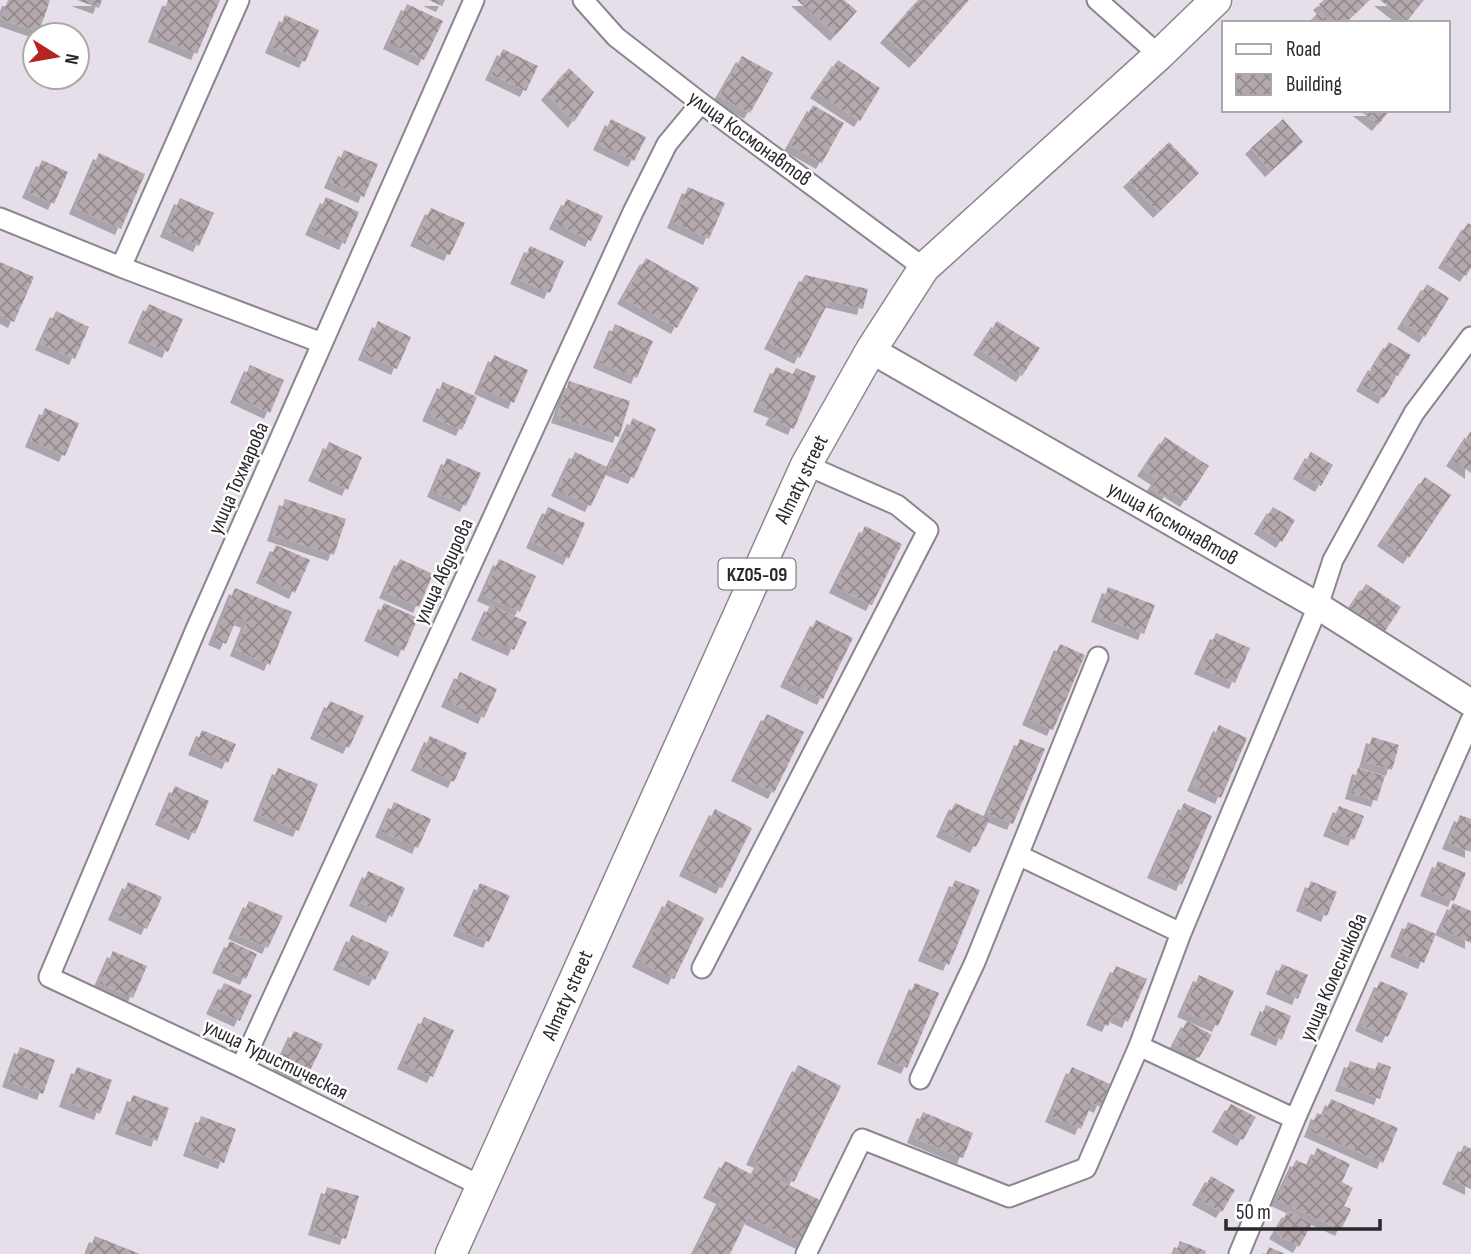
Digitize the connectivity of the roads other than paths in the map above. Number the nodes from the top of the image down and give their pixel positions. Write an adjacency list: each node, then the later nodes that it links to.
1 (239, 0): 9 (street)
2 (474, 0): 12 (street, улица Тохмарова)
3 (583, 0): 7 (street, улица Космонавтов)
4 (1097, 0): 6 (street)
5 (1216, 0): 6 (main road, Almaty street / KZ05-09)
6 (1159, 55): 10 (main road, Almaty street / KZ05-09)
7 (701, 103): 10 (street, улица Космонавтов); 24 (street, улица Абдирова)
8 (0, 218): 9 (street)
9 (121, 267): 12 (street)
10 (924, 268): 13 (main road, Almaty street / KZ05-09)
11 (1471, 337): 15 (street)
12 (322, 343): 22 (street, улица Тохмарова)
13 (871, 350): 14 (main road, Almaty street / KZ05-09); 15 (main road, улица Космонавтов)
14 (806, 465): 21 (street); 27 (main road, Almaty street / KZ05-09)
15 (1318, 606): 17 (main road, улица Космонавтов); 20 (street)
16 (1098, 657): 19 (street)
17 (1471, 703)
18 (1471, 720): 26 (street, улица Колесникова)
19 (1018, 855): 20 (street); 25 (street)
20 (1181, 933): 23 (street)
21 (702, 968)
22 (49, 977): 24 (street, улица Туристическая)
23 (1139, 1046): 26 (street); 29 (street)
24 (241, 1067): 27 (street, улица Туристическая)
25 (920, 1079)
26 (1295, 1119): 30 (street, улица Колесникова)
27 (481, 1186): 28 (main road, Almaty street / KZ05-09)
28 (450, 1254)
29 (806, 1254)
30 (1240, 1254)

